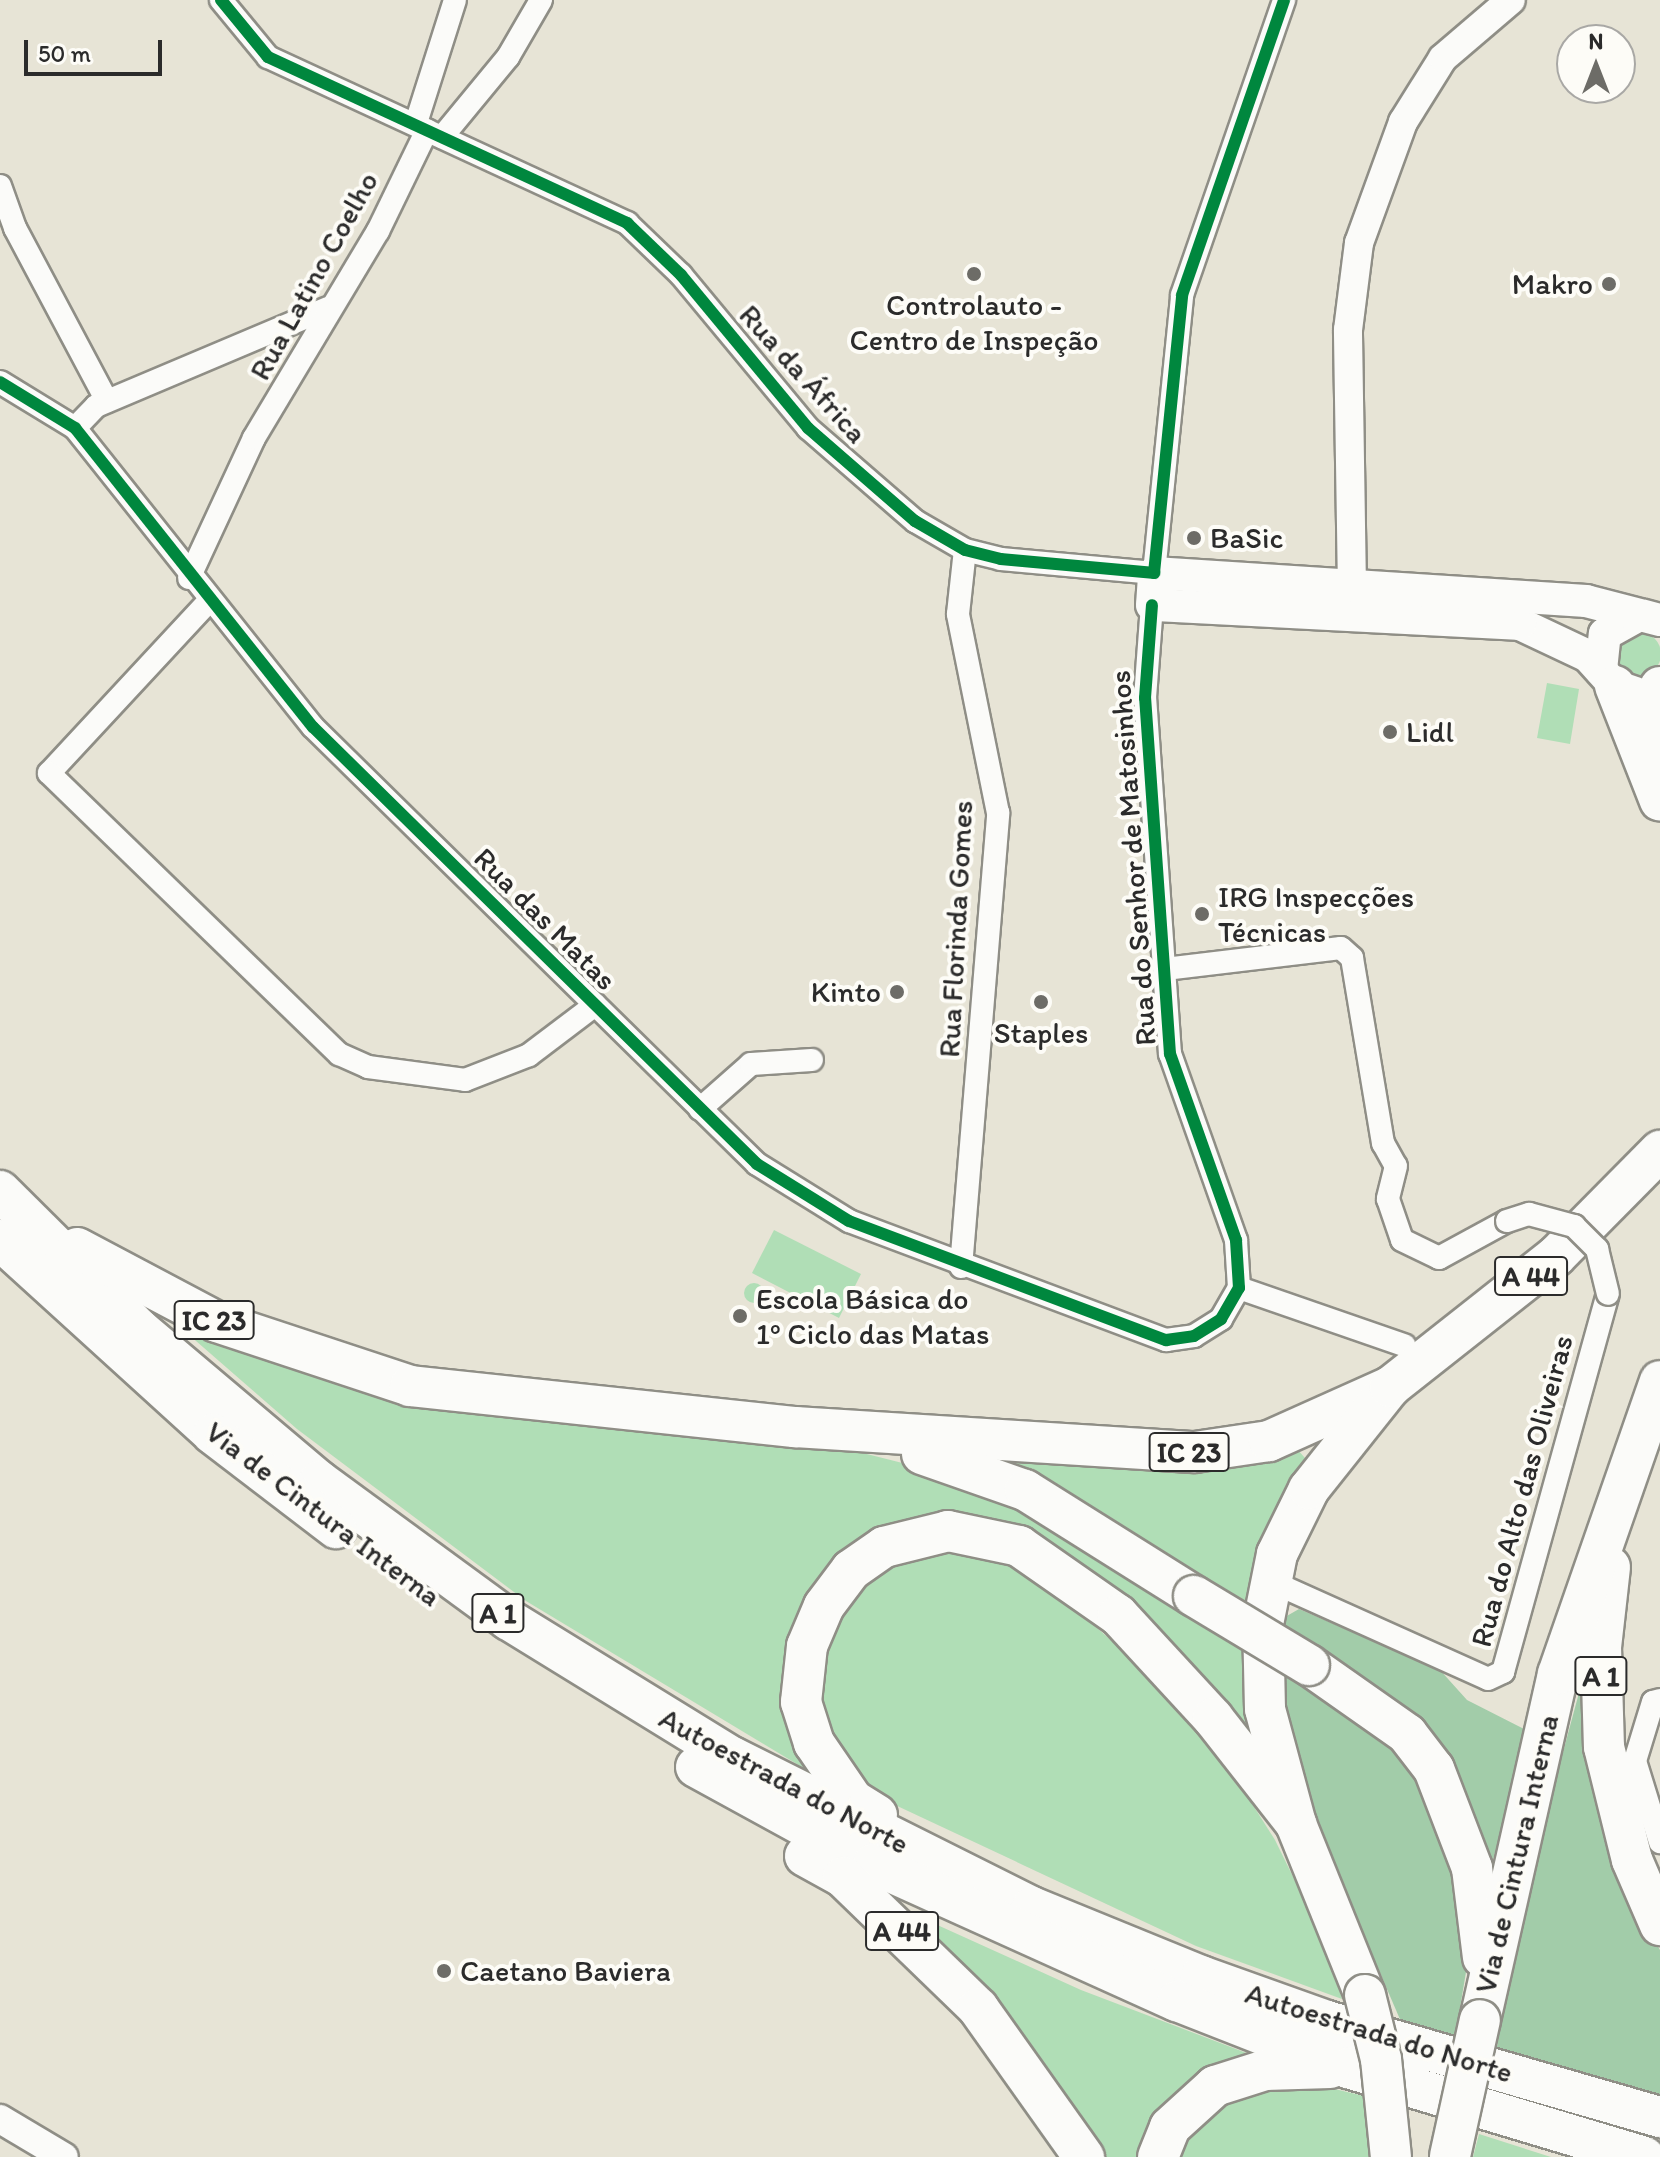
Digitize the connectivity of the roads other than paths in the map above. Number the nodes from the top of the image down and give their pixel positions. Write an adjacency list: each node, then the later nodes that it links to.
1 (221, 0): 6 (street, Rua da África)
2 (455, 0): 6 (street, Rua Latino Coelho)
3 (541, 0): 6 (street)
4 (1284, 0): 13 (street)
5 (1511, 0): 16 (street)
6 (428, 130): 8 (street, Rua Latino Coelho); 12 (street, Rua da África)
7 (0, 186): 10 (street)
8 (328, 308): 10 (street); 14 (street, Rua Latino Coelho)
9 (0, 382): 11 (street, Rua das Matas)
10 (107, 401): 11 (street)
11 (75, 428): 14 (street, Rua das Matas)
12 (965, 550): 13 (street, Rua da África); 30 (street, Rua Florinda Gomes)
13 (1154, 573): 16 (main road); 17 (main road, Rua do Senhor de Matosinhos)
14 (189, 578): 15 (street, Rua das Matas)
15 (209, 601): 24 (street, Rua das Matas); 24 (street)
16 (1351, 601): 17 (main road); 18 (main road); 19 (main road)
17 (1152, 605): 23 (street, Rua do Senhor de Matosinhos)
18 (1652, 620): 19 (main road)
19 (1608, 678): 20 (main road); 22 (highway)
20 (1660, 686): 21 (highway)
21 (1660, 759)
22 (1660, 801)
23 (1165, 969): 31 (street, Rua do Senhor de Matosinhos); 37 (street, Rua do Alto das Oliveiras, bridge)
24 (595, 1005): 26 (street, Rua das Matas)
25 (812, 1060): 26 (street)
26 (700, 1109): 30 (street, Rua das Matas)
27 (1660, 1151): 34 (highway, A 44)
28 (0, 1191): 29 (highway, Via de Cintura Interna / A 1)
29 (16, 1230): 36 (highway, IC 23); 39 (highway, Via de Cintura Interna / A 1); 42 (highway, Autoestrada do Norte / A 1)
30 (961, 1267): 31 (street, Rua das Matas)
31 (1239, 1288): 32 (street)
32 (1404, 1345)
33 (1660, 1381): 35 (highway, Via de Cintura Interna)
34 (1390, 1387): 36 (highway, IC 23); 40 (highway, A 44)
35 (1645, 1422): 43 (highway, A 1); 44 (highway, Via de Cintura Interna)
36 (795, 1427): 44 (highway, bridge)
37 (1288, 1589)
38 (1660, 1700): 41 (street)
39 (672, 1754): 45 (highway, Via de Cintura Interna / A 1); 50 (highway, A 44)
40 (1296, 1824): 42 (highway, A 1); 52 (highway, A 44, bridge)
41 (1660, 1842)
42 (1032, 1907): 46 (highway, Autoestrada do Norte / A 1)
43 (1660, 1925)
44 (1483, 2009): 53 (highway, Via de Cintura Interna, bridge)
45 (1348, 2068): 48 (highway, Via de Cintura Interna / A 1); 51 (highway)
46 (1660, 2117)
47 (0, 2119): 49 (street)
48 (1592, 2148): 54 (highway, A 1)
49 (64, 2157)
50 (1084, 2157)
51 (1158, 2157)
52 (1391, 2157)
53 (1450, 2157)
54 (1644, 2157)

